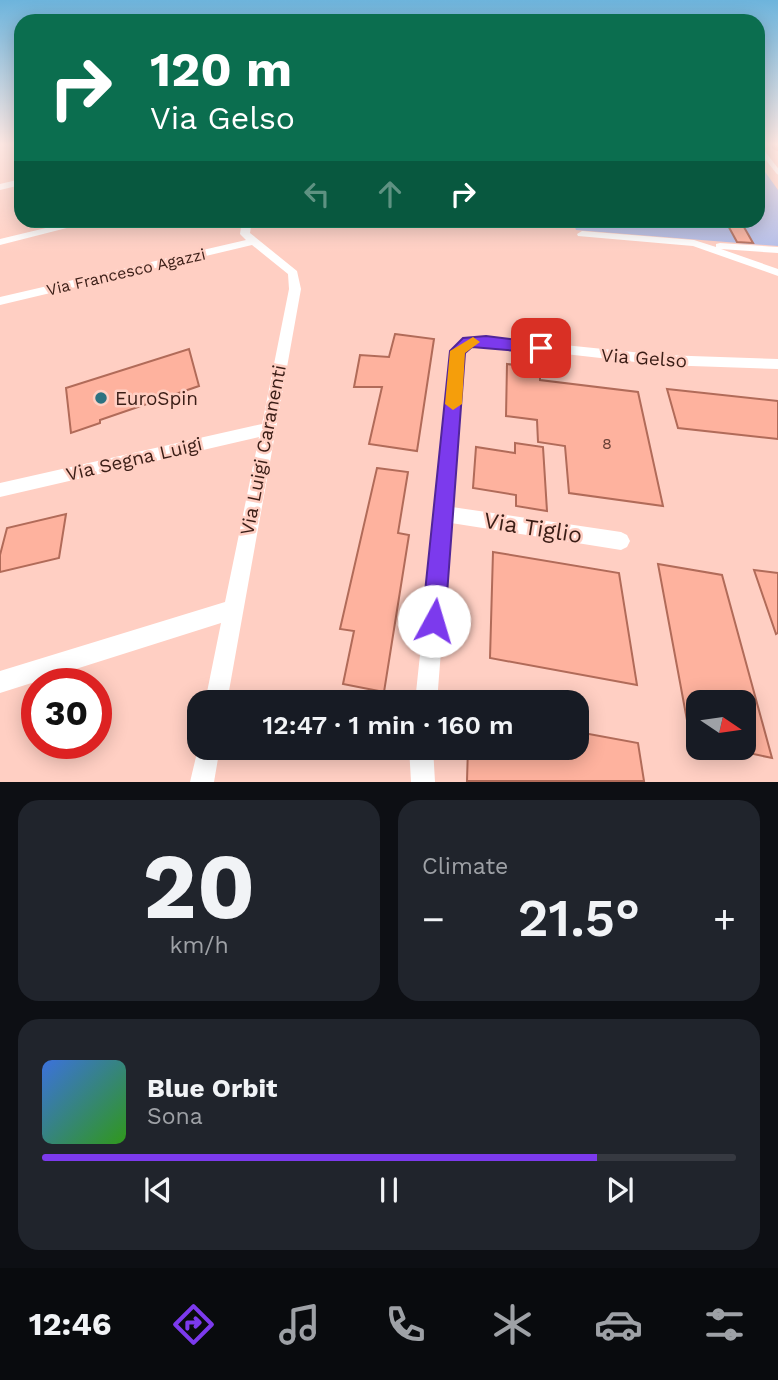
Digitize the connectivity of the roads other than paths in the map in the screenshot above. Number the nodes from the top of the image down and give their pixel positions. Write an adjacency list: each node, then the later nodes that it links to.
1 (60, 228): 4 (street)
2 (246, 228): 5 (street)
3 (582, 234): 6 (street)
4 (0, 242)
5 (252, 242): 9 (street, Via Francesco Agazzi); 11 (street, Via Luigi Caranenti)
6 (694, 243): 7 (street); 8 (street)
7 (778, 250)
8 (778, 273)
9 (0, 301)
10 (778, 364): 13 (street, Via Gelso)
11 (268, 429): 12 (street, Via Segna Luigi); 15 (street, Via Luigi Caranenti)
12 (0, 490)
13 (444, 514): 14 (street, Via Tiglio); 18 (street)
14 (621, 541)
15 (232, 610): 16 (street); 17 (street, Via Luigi Caranenti)
16 (0, 681)
17 (218, 690)
18 (427, 690)
19 (206, 760): 21 (street)
20 (422, 760): 22 (street)
21 (202, 782)
22 (423, 782)

